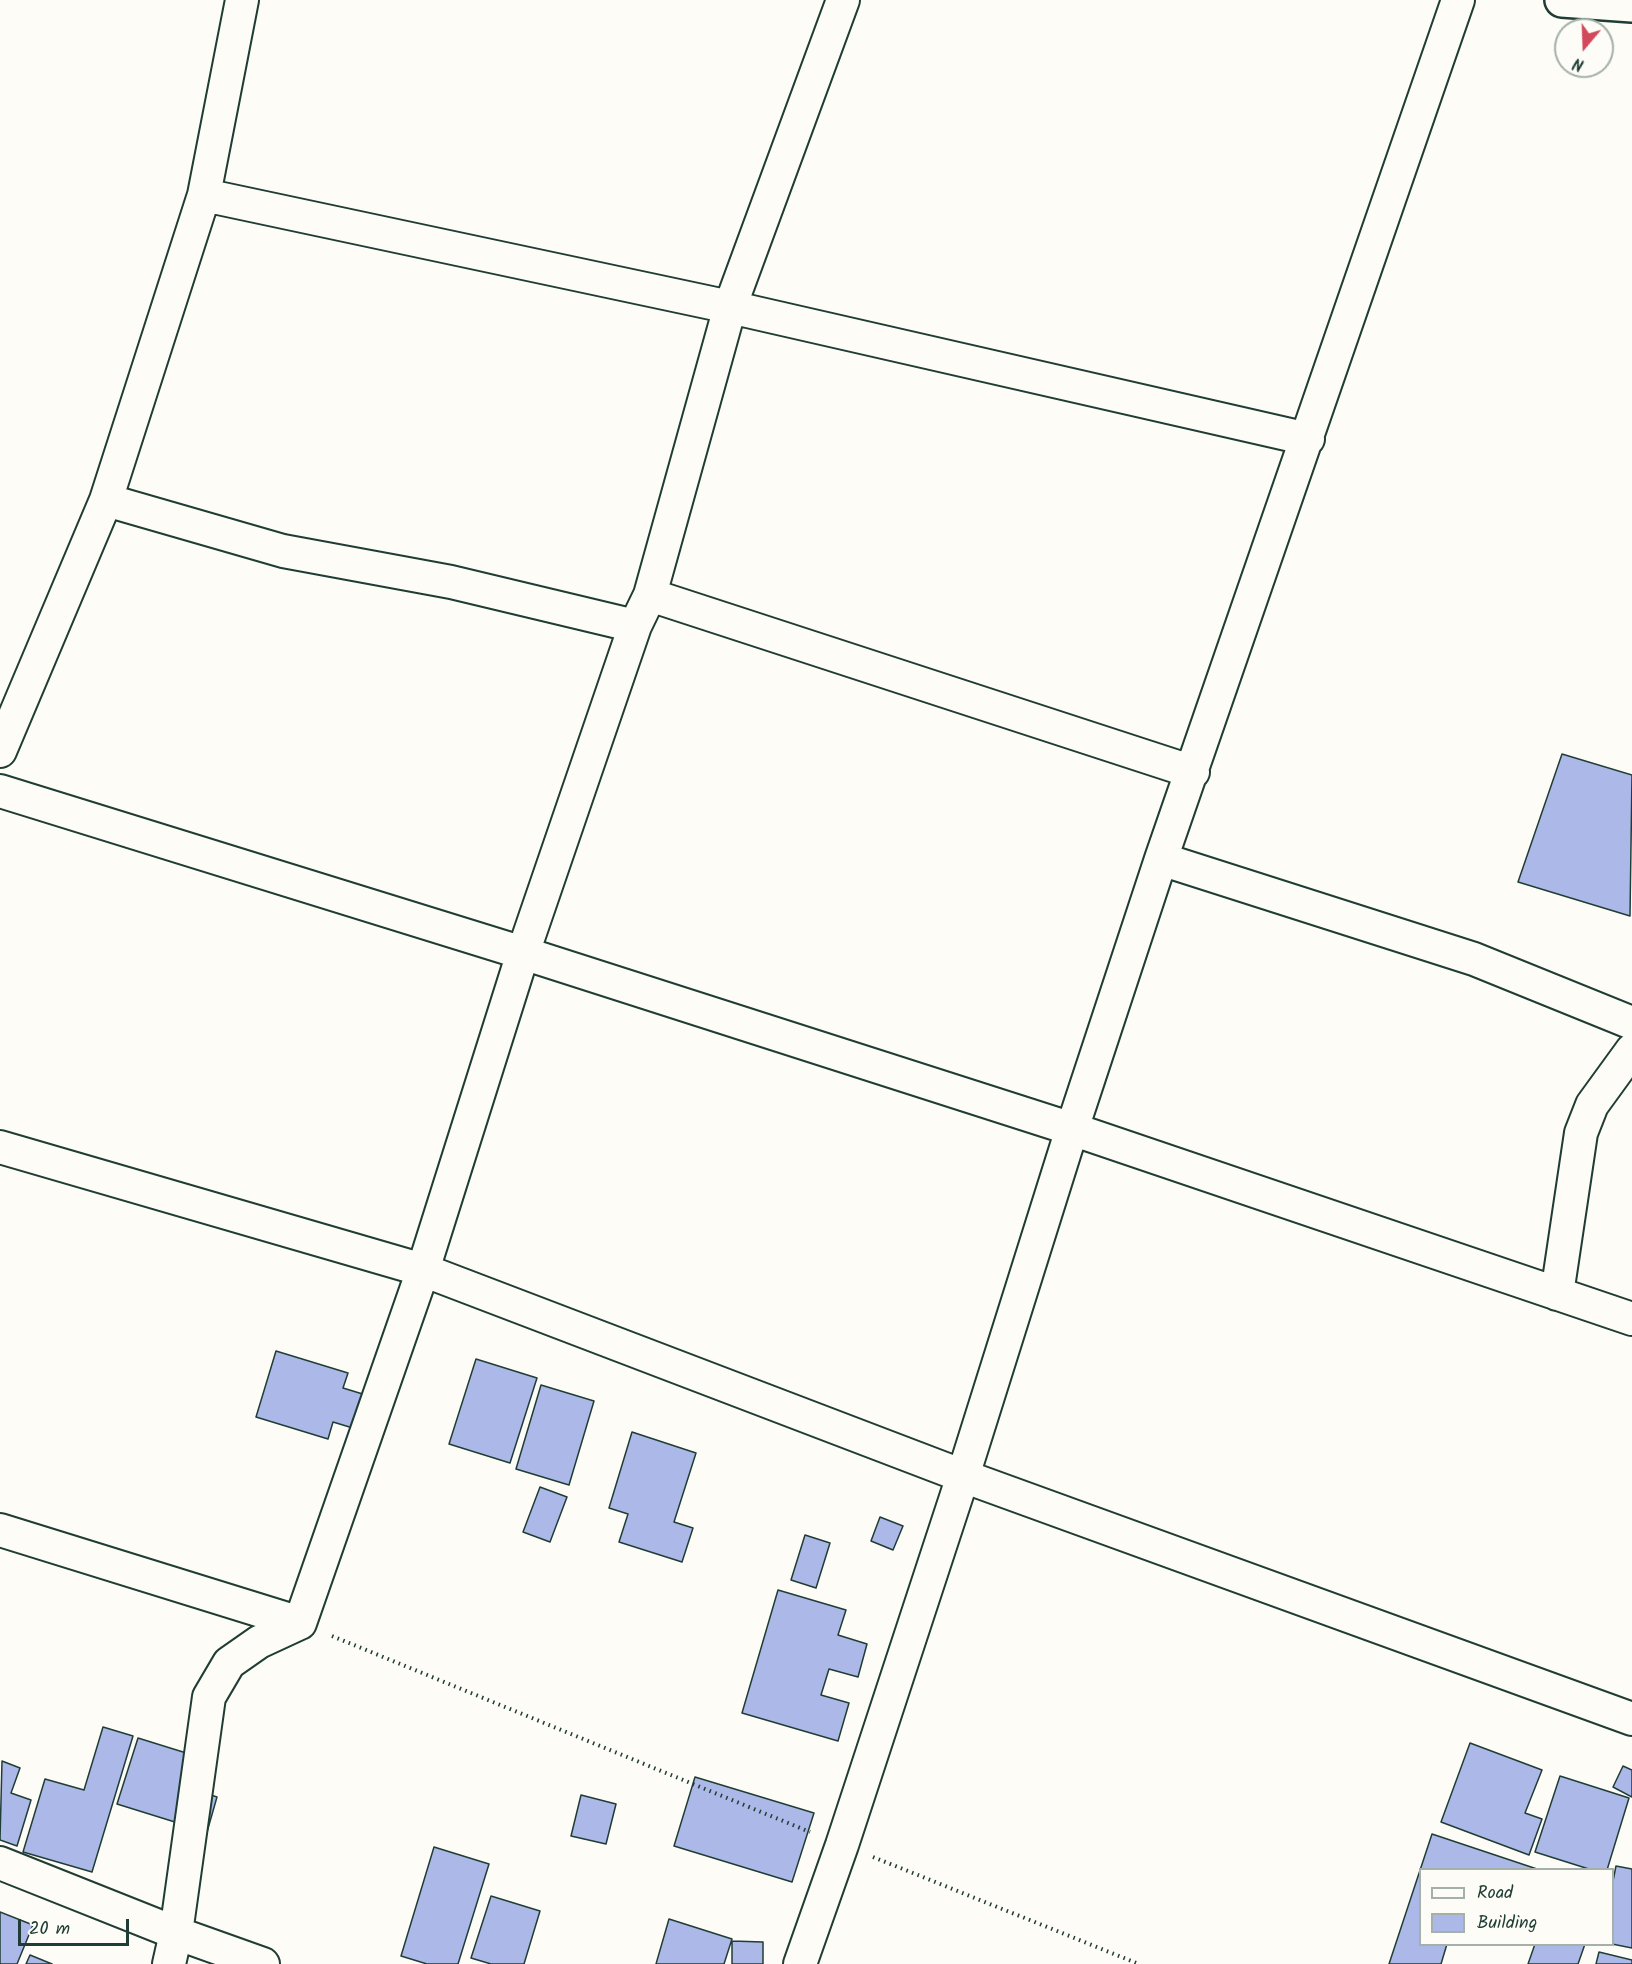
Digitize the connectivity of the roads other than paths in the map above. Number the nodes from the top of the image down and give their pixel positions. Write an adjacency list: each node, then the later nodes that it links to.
1 (242, 0): 6 (street)
2 (843, 0): 7 (street)
3 (1458, 0): 8 (street)
4 (1562, 0): 5 (highway)
5 (1632, 5)
6 (204, 195): 7 (street); 9 (street)
7 (730, 307): 8 (street); 10 (street)
8 (1308, 439): 13 (street)
9 (106, 500): 11 (street); 12 (street)
10 (650, 595): 11 (street); 13 (street)
11 (635, 626): 16 (street)
12 (0, 751)
13 (1193, 772): 15 (street)
14 (0, 791): 16 (street)
15 (1161, 859): 17 (street); 19 (street)
16 (523, 953): 19 (street); 21 (street)
17 (1632, 1023)
18 (1632, 1050): 22 (street)
19 (1072, 1128): 22 (street); 24 (street)
20 (0, 1147): 21 (street)
21 (423, 1270): 24 (street); 26 (street)
22 (1557, 1294): 23 (street)
23 (1632, 1319)
24 (963, 1476): 27 (street); 32 (street)
25 (0, 1530): 26 (street)
26 (300, 1623): 29 (street)
27 (1632, 1719)
28 (0, 1863): 29 (street)
29 (176, 1933): 30 (street); 31 (street)
30 (169, 1964)
31 (263, 1964)
32 (800, 1964)

